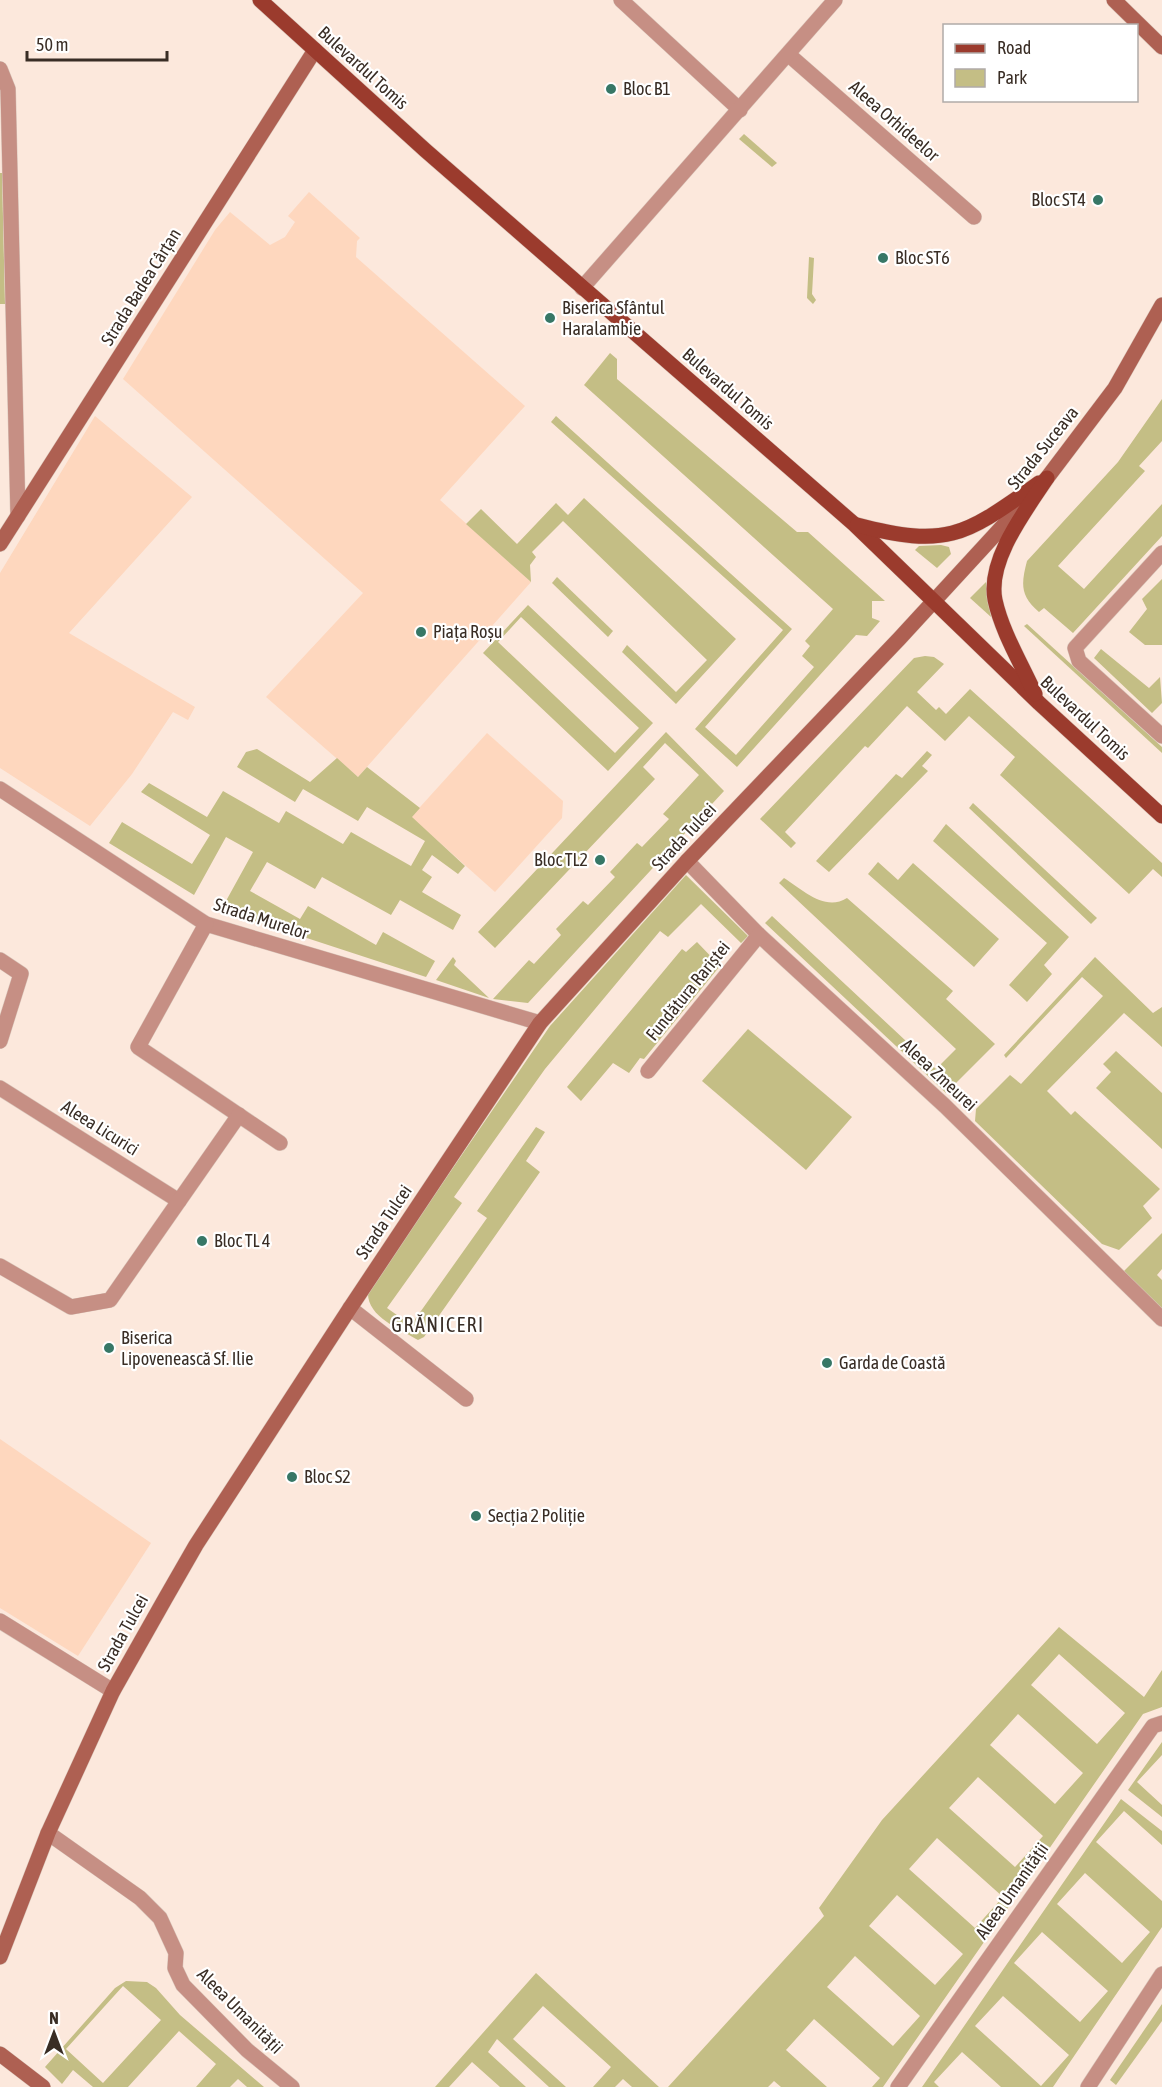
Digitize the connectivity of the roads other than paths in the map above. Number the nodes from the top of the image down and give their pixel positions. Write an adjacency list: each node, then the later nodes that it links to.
1 (260, 0): 6 (main road, Bulevardul Tomis)
2 (621, 0): 9 (street)
3 (835, 0): 7 (street)
4 (1114, 0): 5 (street)
5 (1162, 47)
6 (315, 50): 11 (main road, Bulevardul Tomis); 14 (street, Strada Badea Cârțan)
7 (789, 55): 9 (street); 10 (street, Aleea Orhideelor)
8 (0, 69): 14 (street)
9 (740, 110): 11 (street)
10 (974, 217)
11 (582, 288): 15 (main road, Bulevardul Tomis)
12 (1162, 305): 13 (street, Strada Suceava)
13 (1047, 478): 15 (main road); 18 (street, Strada Suceava); 19 (main road)
14 (18, 516): 16 (street, Strada Badea Cârțan)
15 (854, 524): 18 (main road, Bulevardul Tomis)
16 (0, 544)
17 (1162, 553): 20 (street)
18 (934, 600): 19 (main road, Bulevardul Tomis); 23 (street, Strada Tulcei)
19 (1039, 703): 22 (main road, Bulevardul Tomis)
20 (1162, 736)
21 (0, 789): 24 (street, Strada Murelor)
22 (1162, 816)
23 (687, 861): 25 (street, Aleea Zmeurei); 27 (street, Strada Tulcei)
24 (206, 924): 27 (street, Strada Murelor); 31 (street)
25 (759, 935): 29 (street, Fundătura Rariștei); 36 (street, Aleea Zmeurei)
26 (0, 960): 28 (street)
27 (540, 1023): 35 (street, Strada Tulcei)
28 (0, 1041)
29 (648, 1071)
30 (0, 1088): 33 (street, Aleea Licurici)
31 (239, 1115): 32 (street); 33 (street)
32 (280, 1143)
33 (179, 1201): 34 (street)
34 (0, 1266)
35 (350, 1308): 37 (street); 39 (street, Strada Tulcei)
36 (1162, 1319)
37 (466, 1399)
38 (0, 1621): 39 (street)
39 (113, 1690): 41 (street, Strada Tulcei)
40 (1162, 1723): 47 (street, Aleea Umanității)
41 (48, 1833): 42 (street, Strada Tulcei); 46 (street, Aleea Umanității)
42 (0, 1957)
43 (1162, 1974): 48 (street)
44 (0, 2054): 45 (street)
45 (43, 2087)
46 (292, 2087)
47 (898, 2087)
48 (1088, 2087)

